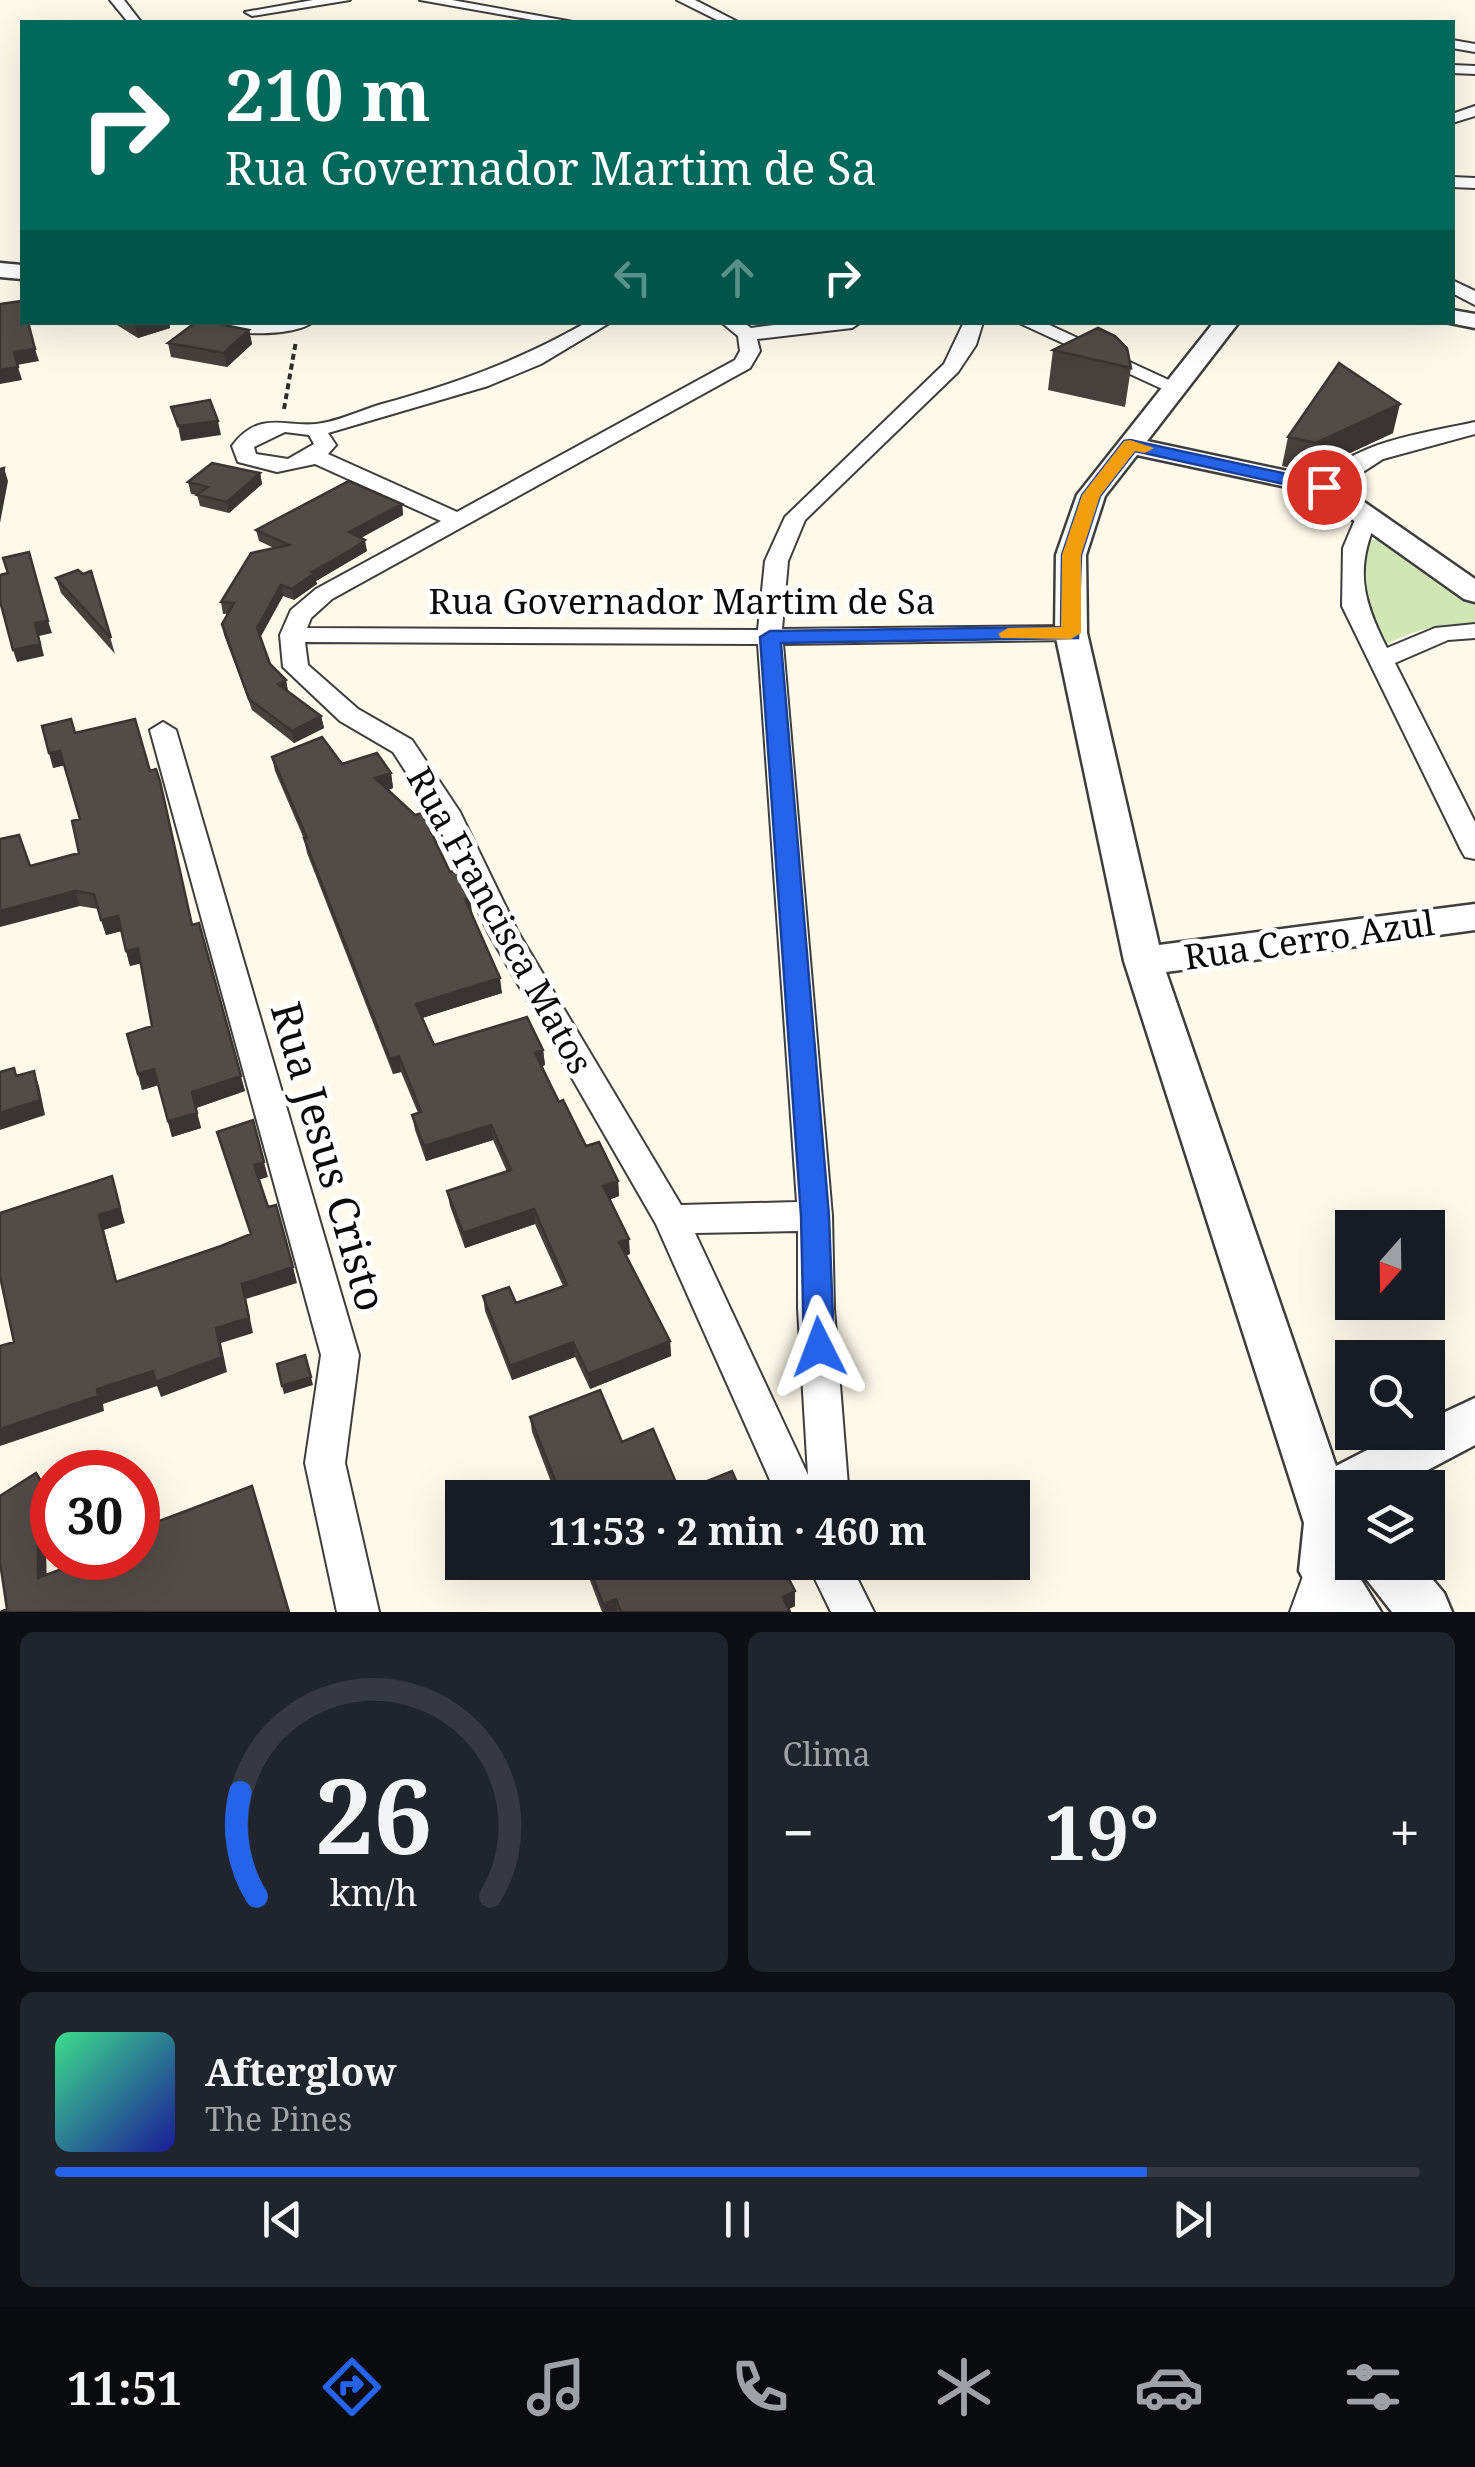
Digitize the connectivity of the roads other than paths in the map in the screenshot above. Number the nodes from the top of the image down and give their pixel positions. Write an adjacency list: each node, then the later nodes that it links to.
1 (117, 0): 6 (street)
2 (343, 0): 5 (street)
3 (428, 0): 7 (street)
4 (684, 0): 8 (street)
5 (249, 6)
6 (133, 20)
7 (553, 20)
8 (728, 20)
9 (237, 325): 10 (street)
10 (285, 325)
11 (597, 325): 19 (street)
12 (796, 325): 16 (street)
13 (973, 325): 29 (street)
14 (1033, 325): 17 (street)
15 (1225, 325): 17 (street)
16 (739, 328): 24 (street)
17 (1176, 388): 20 (street)
18 (1475, 428): 22 (street)
19 (316, 430): 21 (street); 21 (street)
20 (1130, 445): 22 (street); 27 (street)
21 (315, 456): 24 (street)
22 (1324, 487): 23 (street)
23 (1368, 515): 25 (street); 30 (street)
24 (457, 520): 28 (street)
25 (1475, 593)
26 (1475, 631): 30 (street)
27 (1071, 633): 29 (street, Rua Governador Martim de Sa); 34 (street)
28 (292, 635): 29 (street, Rua Governador Martim de Sa); 36 (street, Rua Francisca Matos)
29 (770, 637): 35 (street)
30 (1381, 660): 32 (street)
31 (163, 730): 43 (street, Rua Jesus Cristo)
32 (1475, 850)
33 (1475, 917): 34 (street, Rua Cerro Azul)
34 (1143, 961): 41 (street)
35 (815, 1216): 36 (street); 40 (street)
36 (671, 1218): 39 (street, Rua Francisca Matos)
37 (1475, 1420): 38 (street)
38 (1425, 1470)
39 (790, 1480)
40 (829, 1480)
41 (1335, 1560)
42 (1399, 1580): 44 (street)
43 (358, 1612)
44 (1425, 1612)

